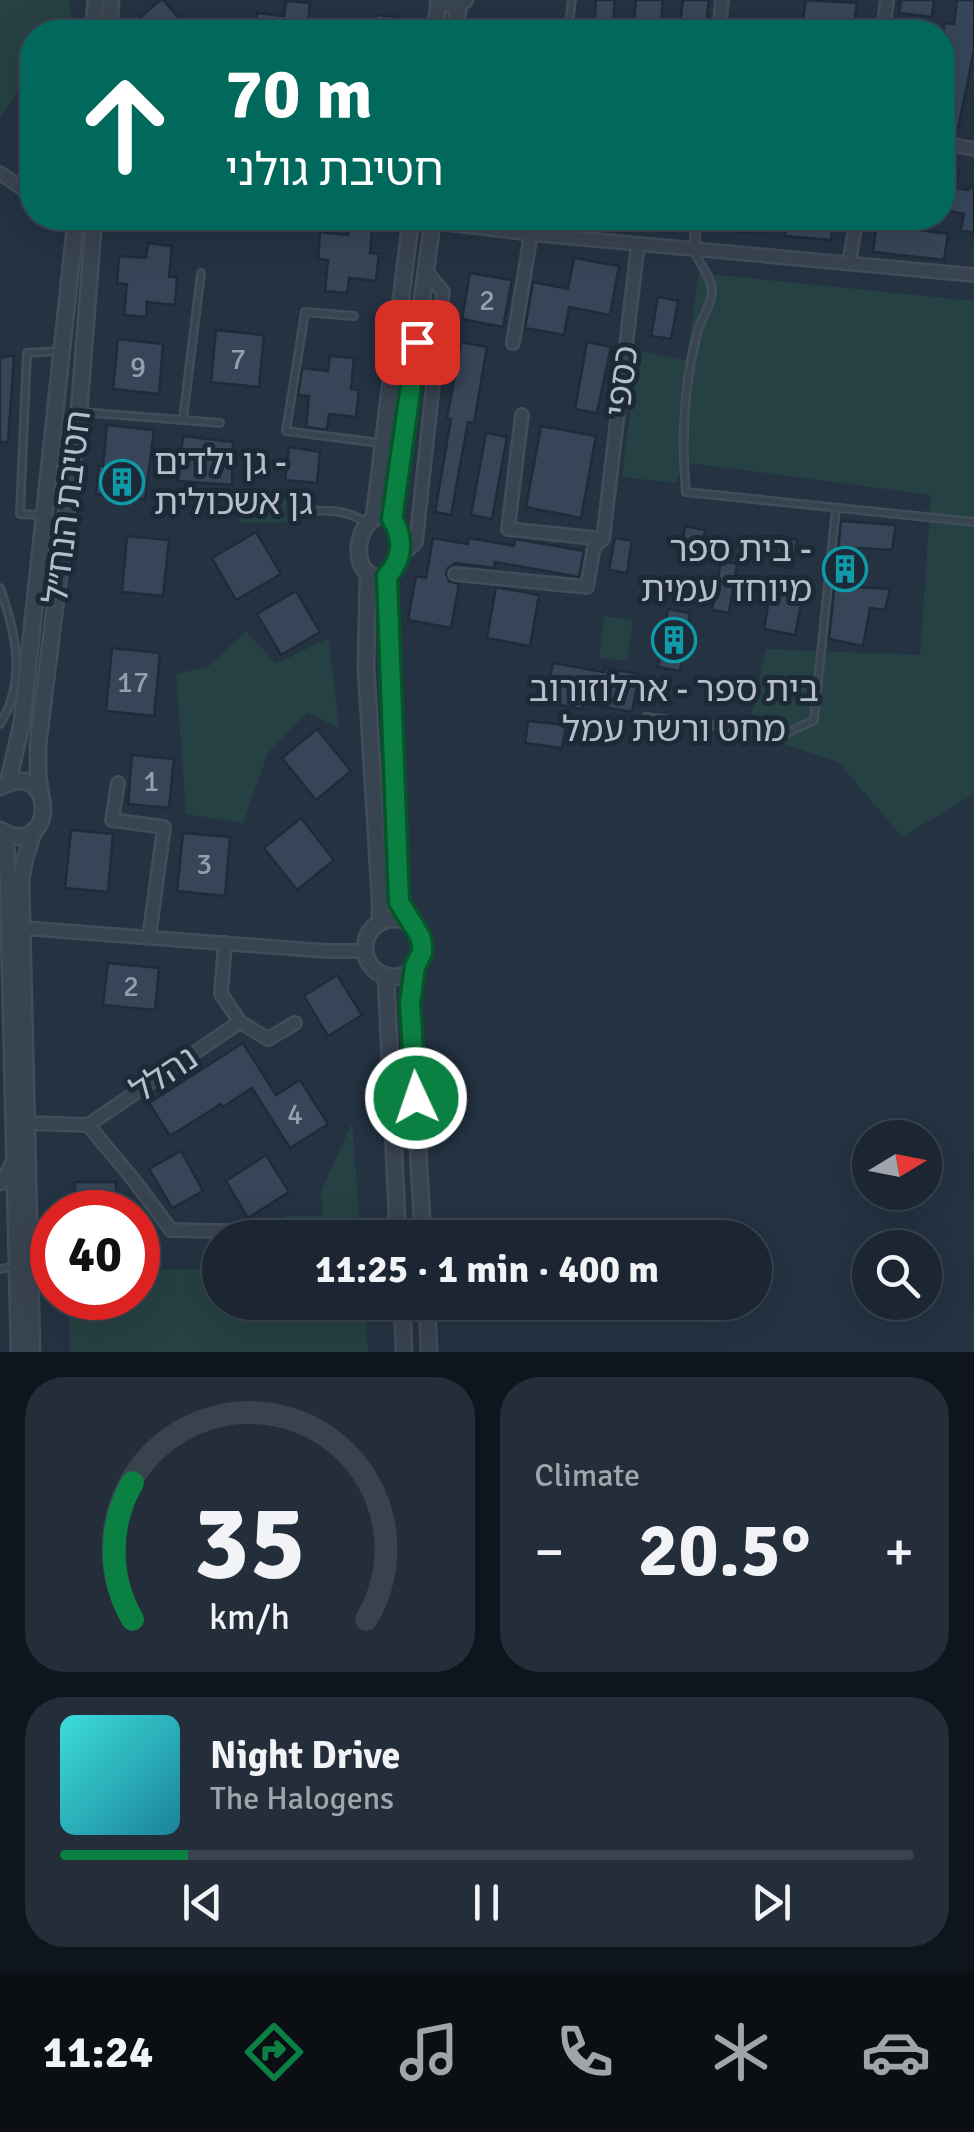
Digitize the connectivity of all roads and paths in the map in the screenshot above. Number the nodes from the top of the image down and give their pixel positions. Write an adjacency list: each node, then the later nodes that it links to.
1 (439, 0): 2 (street)
2 (462, 2)
3 (75, 230): 19 (street, חטיבת הנח״ל)
4 (93, 230): 20 (street, חטיבת הנח״ל)
5 (410, 230): 24 (street)
6 (432, 230): 14 (street)
7 (502, 230): 10 (street)
8 (696, 230): 12 (street)
9 (855, 230): 13 (street)
10 (530, 234): 11 (street); 18 (street)
11 (638, 244): 12 (street); 31 (street, כספי)
12 (694, 249): 13 (street); 25 (lane)
13 (849, 263): 16 (street)
14 (427, 272): 28 (street); 32 (street)
15 (202, 273): 22 (lane)
16 (974, 275)
17 (354, 316): 24 (lane)
18 (513, 343)
19 (62, 350): 27 (street, חטיבת הנח״ל); 27 (lane)
20 (79, 412): 22 (lane); 42 (street, חטיבת הנח״ל)
21 (522, 416): 31 (street)
22 (183, 420): 23 (lane)
23 (220, 423)
24 (383, 444): 29 (street)
25 (836, 508): 30 (lane); 38 (lane)
26 (294, 511): 29 (lane)
27 (44, 516): 37 (street, חטיבת הנח״ל)
28 (392, 519): 29 (street); 32 (street)
29 (370, 520): 33 (street)
30 (974, 522)
31 (603, 539): 34 (street, כספי)
32 (400, 551): 35 (street)
33 (368, 573): 35 (street); 45 (street)
34 (455, 574)
35 (387, 576): 47 (street)
36 (0, 588): 37 (lane)
37 (22, 672): 39 (lane); 41 (street, חטיבת הנח״ל)
38 (646, 717)
39 (0, 724)
40 (118, 783): 48 (street)
41 (3, 785): 42 (street)
42 (41, 796): 44 (street, חטיבת הנח״ל)
43 (1, 830): 44 (street); 52 (street)
44 (34, 830): 46 (street, חטיבת הנח״ל)
45 (380, 922): 47 (street); 50 (street)
46 (23, 928): 48 (street); 57 (street, חטיבת הנח״ל)
47 (416, 929): 51 (street)
48 (149, 938): 49 (street)
49 (225, 943): 50 (street); 54 (street)
50 (365, 951): 53 (street)
51 (415, 967): 53 (street); 63 (street)
52 (5, 976): 56 (street)
53 (386, 976): 62 (street)
54 (240, 1022): 55 (street); 58 (street, נהלל)
55 (296, 1023)
56 (6, 1068): 59 (street)
57 (28, 1124): 58 (street); 71 (street, חטיבת הנח״ל)
58 (88, 1125): 65 (street)
59 (14, 1161): 60 (street); 64 (street)
60 (0, 1182)
61 (0, 1198): 64 (street)
62 (397, 1220)
63 (422, 1220)
64 (16, 1227): 66 (street)
65 (202, 1231)
66 (16, 1266): 67 (lane); 70 (street)
67 (0, 1269)
68 (403, 1320): 72 (street)
69 (427, 1320): 73 (street)
70 (18, 1352)
71 (32, 1352)
72 (404, 1352)
73 (429, 1352)

